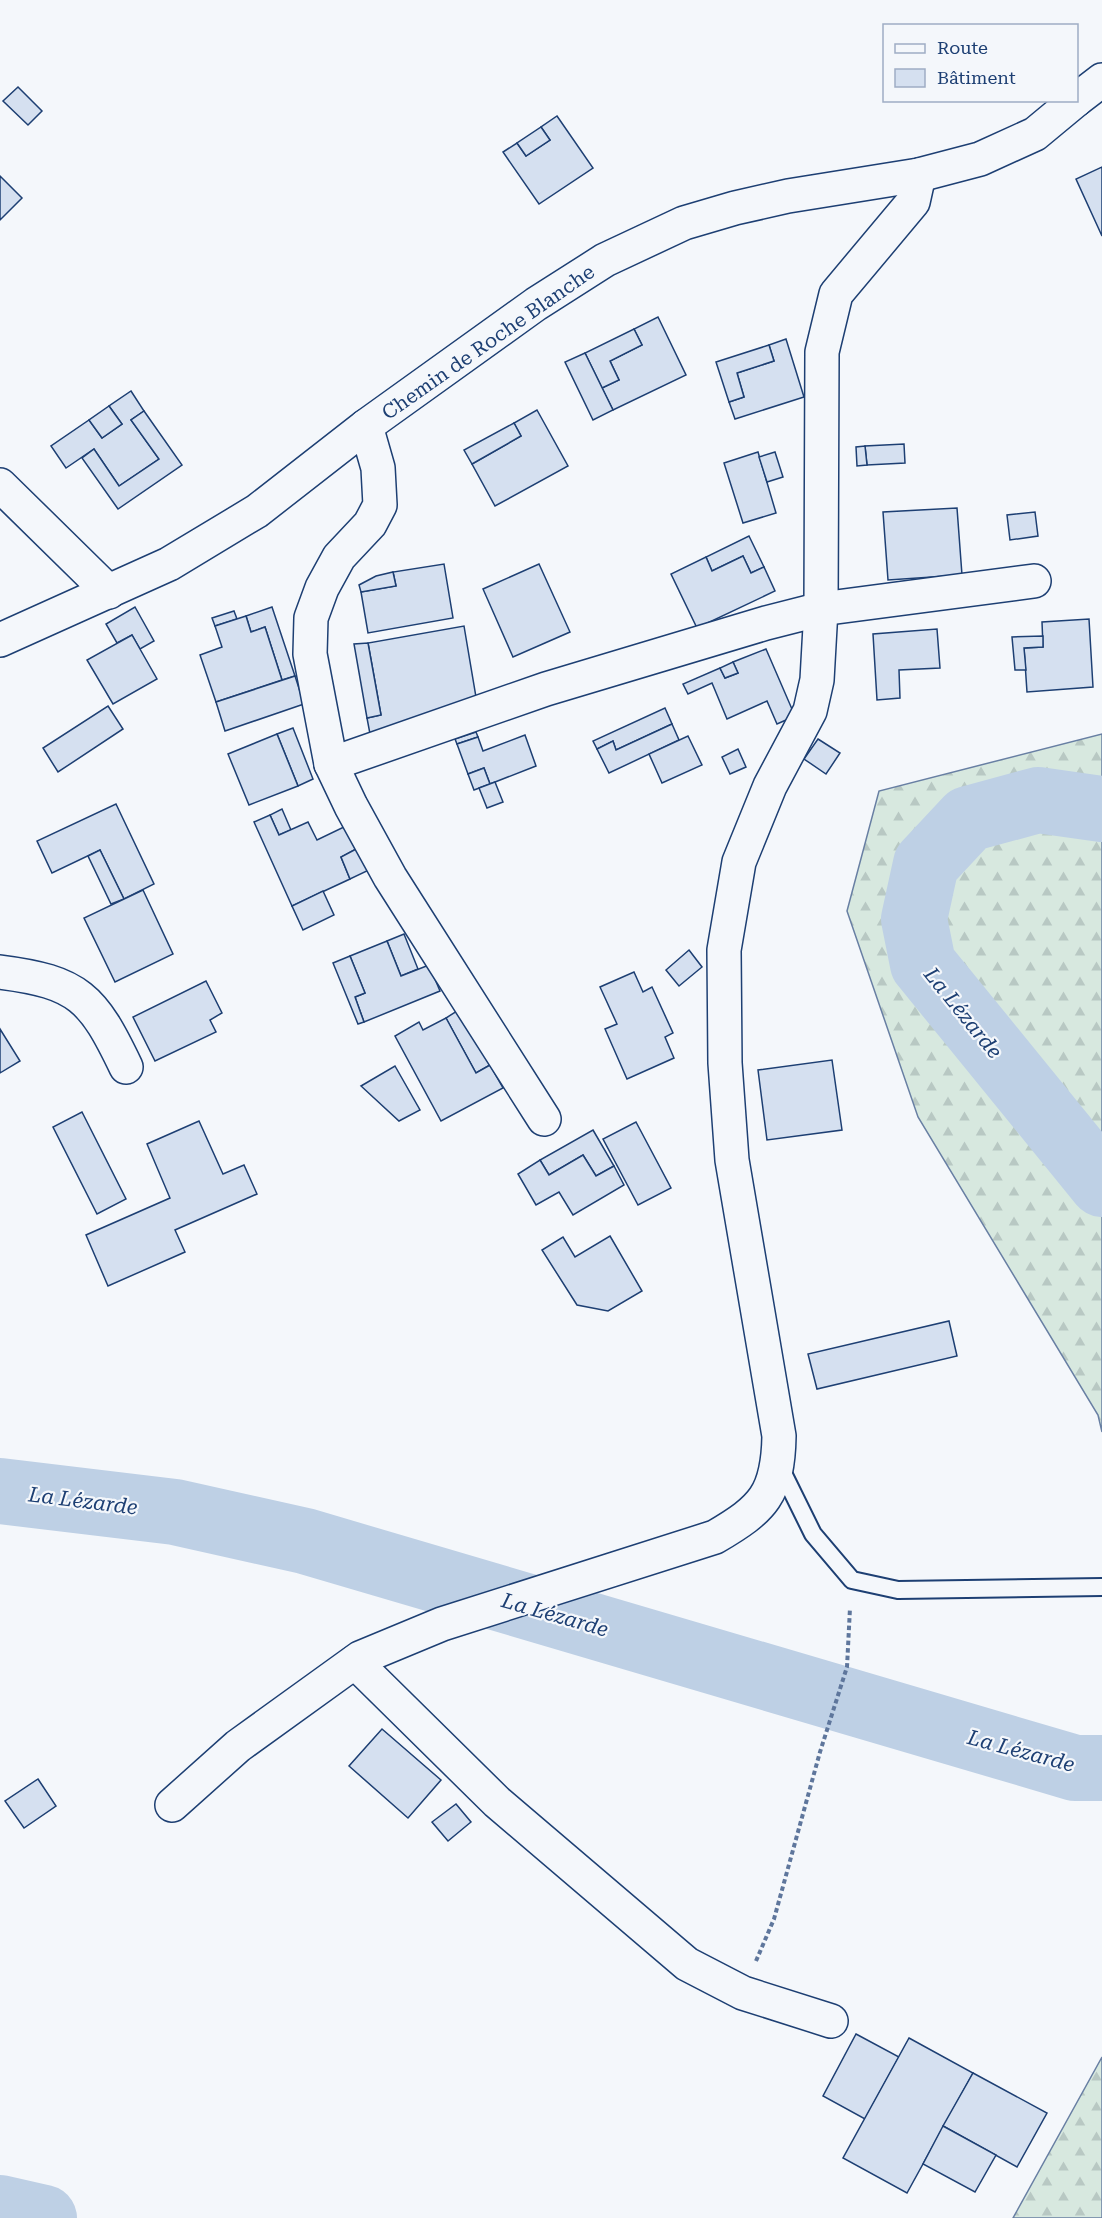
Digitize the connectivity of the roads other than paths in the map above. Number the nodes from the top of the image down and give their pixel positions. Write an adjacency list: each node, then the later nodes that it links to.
1 (1102, 80): 2 (street, Chemin de Roche Blanche)
2 (1078, 98)
3 (1074, 102): 4 (street, Chemin de Roche Blanche)
4 (919, 174): 5 (street, Chemin de Roche Blanche); 9 (street)
5 (366, 426): 8 (street, Chemin de Roche Blanche); 11 (street)
6 (0, 485): 8 (street)
7 (1034, 581): 9 (street)
8 (109, 592): 10 (street, Chemin de Roche Blanche)
9 (821, 609): 11 (street); 15 (street)
10 (0, 640)
11 (331, 764): 14 (street)
12 (0, 972): 13 (street)
13 (126, 1067)
14 (544, 1119)
15 (778, 1464): 16 (lane); 17 (street)
16 (1102, 1587)
17 (355, 1662): 18 (street); 19 (street)
18 (172, 1805)
19 (831, 2021)

